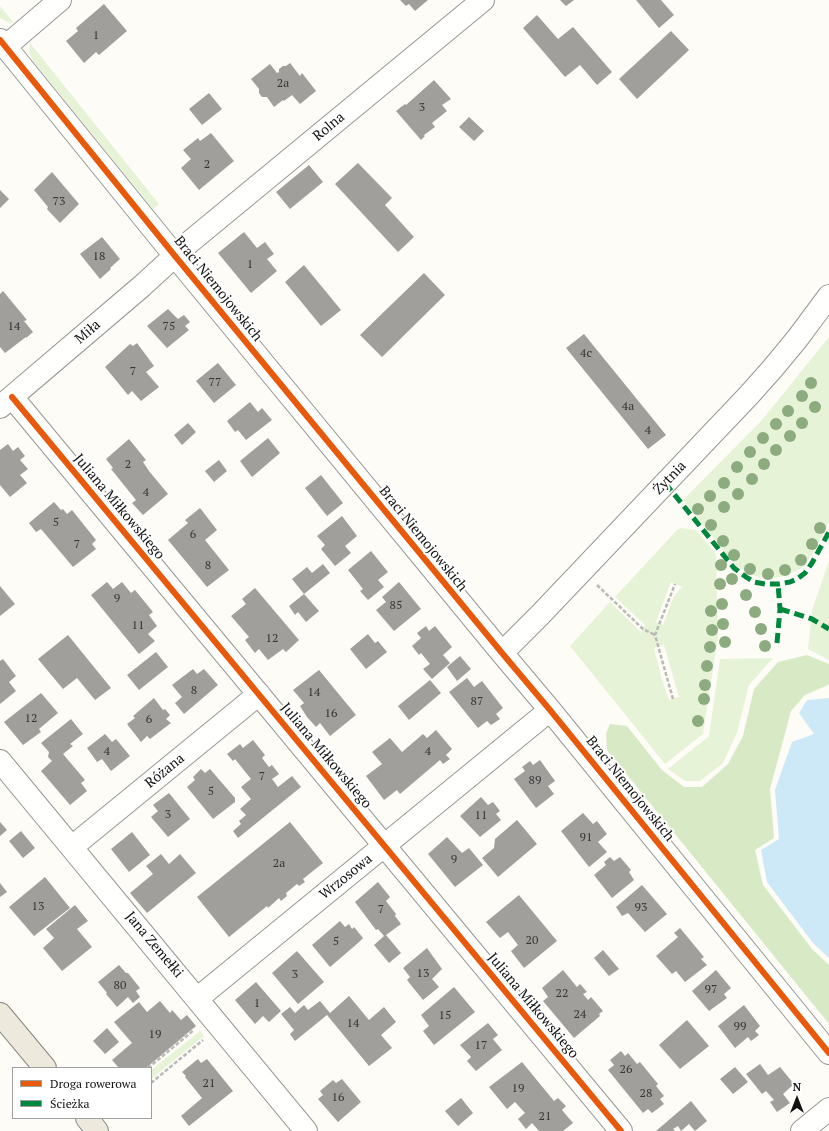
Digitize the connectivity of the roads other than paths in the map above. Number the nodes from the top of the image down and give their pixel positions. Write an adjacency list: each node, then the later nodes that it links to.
1 (60, 0): 3 (street)
2 (483, 0): 4 (street, Rolna)
3 (3, 43): 4 (street, Braci Niemojowskich)
4 (175, 256): 6 (street, Miła); 7 (street, Braci Niemojowskich)
5 (829, 296): 7 (street, Żytnia)
6 (6, 402): 8 (street, Juliana Miłkowskiego)
7 (502, 653): 9 (street, Braci Niemojowskich)
8 (259, 694): 11 (street, Juliana Miłkowskiego); 12 (street, Różana)
9 (550, 710): 11 (street, Wrzosowa); 15 (street, Braci Niemojowskich)
10 (0, 760): 12 (street, Jana Zemełki)
11 (384, 846): 13 (street, Wrzosowa); 21 (street, Juliana Miłkowskiego)
12 (72, 847): 13 (street, Jana Zemełki)
13 (198, 998): 20 (street, Jana Zemełki)
14 (0, 1014): 16 (main road)
15 (829, 1053)
16 (44, 1067)
17 (829, 1109): 22 (street)
18 (88, 1119): 19 (main road)
19 (98, 1131)
20 (306, 1131)
21 (621, 1131)
22 (802, 1131)

